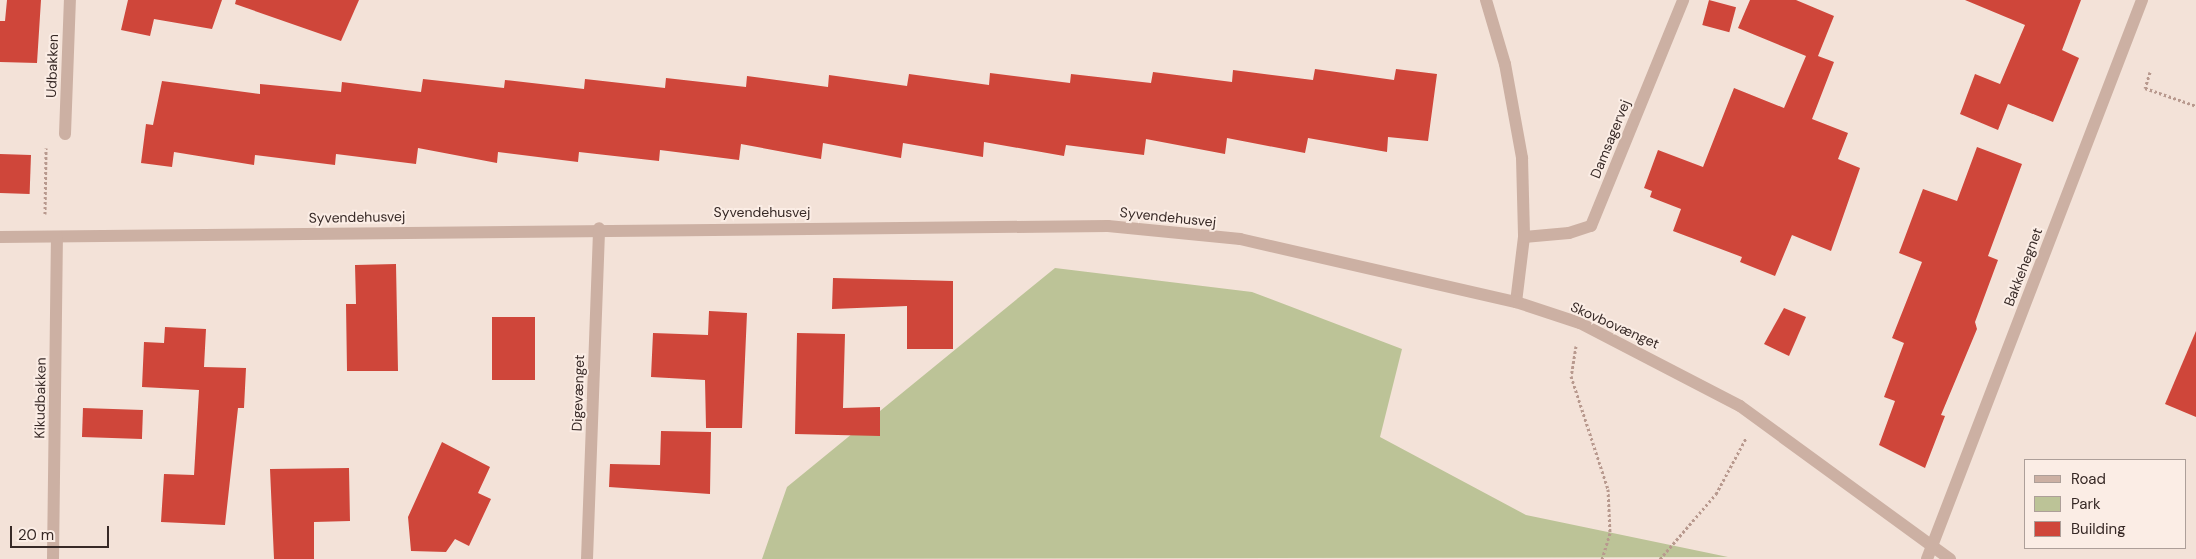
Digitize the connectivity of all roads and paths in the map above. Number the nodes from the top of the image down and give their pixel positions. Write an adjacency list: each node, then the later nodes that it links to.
1 (70, 0): 7 (street, Udbakken)
2 (1486, 0): 11 (street)
3 (1682, 0): 11 (street, Damsagervej)
4 (2142, 0): 15 (street, Bakkehegnet)
5 (2150, 72): 6 (path)
6 (2196, 106)
7 (65, 134): 9 (path)
8 (599, 228): 9 (street, Syvendehusvej); 12 (street, Syvendehusvej); 17 (street, Digevænget)
9 (57, 236): 10 (street, Syvendehusvej); 16 (street, Kikudbakken)
10 (0, 237)
11 (1524, 237): 12 (street)
12 (1516, 302): 13 (street, Skovbovænget)
13 (1580, 323): 14 (street, Skovbovænget); 18 (path)
14 (1756, 417): 15 (street, Skovbovænget); 19 (path)
15 (1932, 545): 20 (street, Bakkehegnet); 21 (street, Skovbovænget)
16 (52, 559)
17 (587, 559)
18 (1602, 559)
19 (1660, 559)
20 (1927, 559)
21 (1950, 559)

